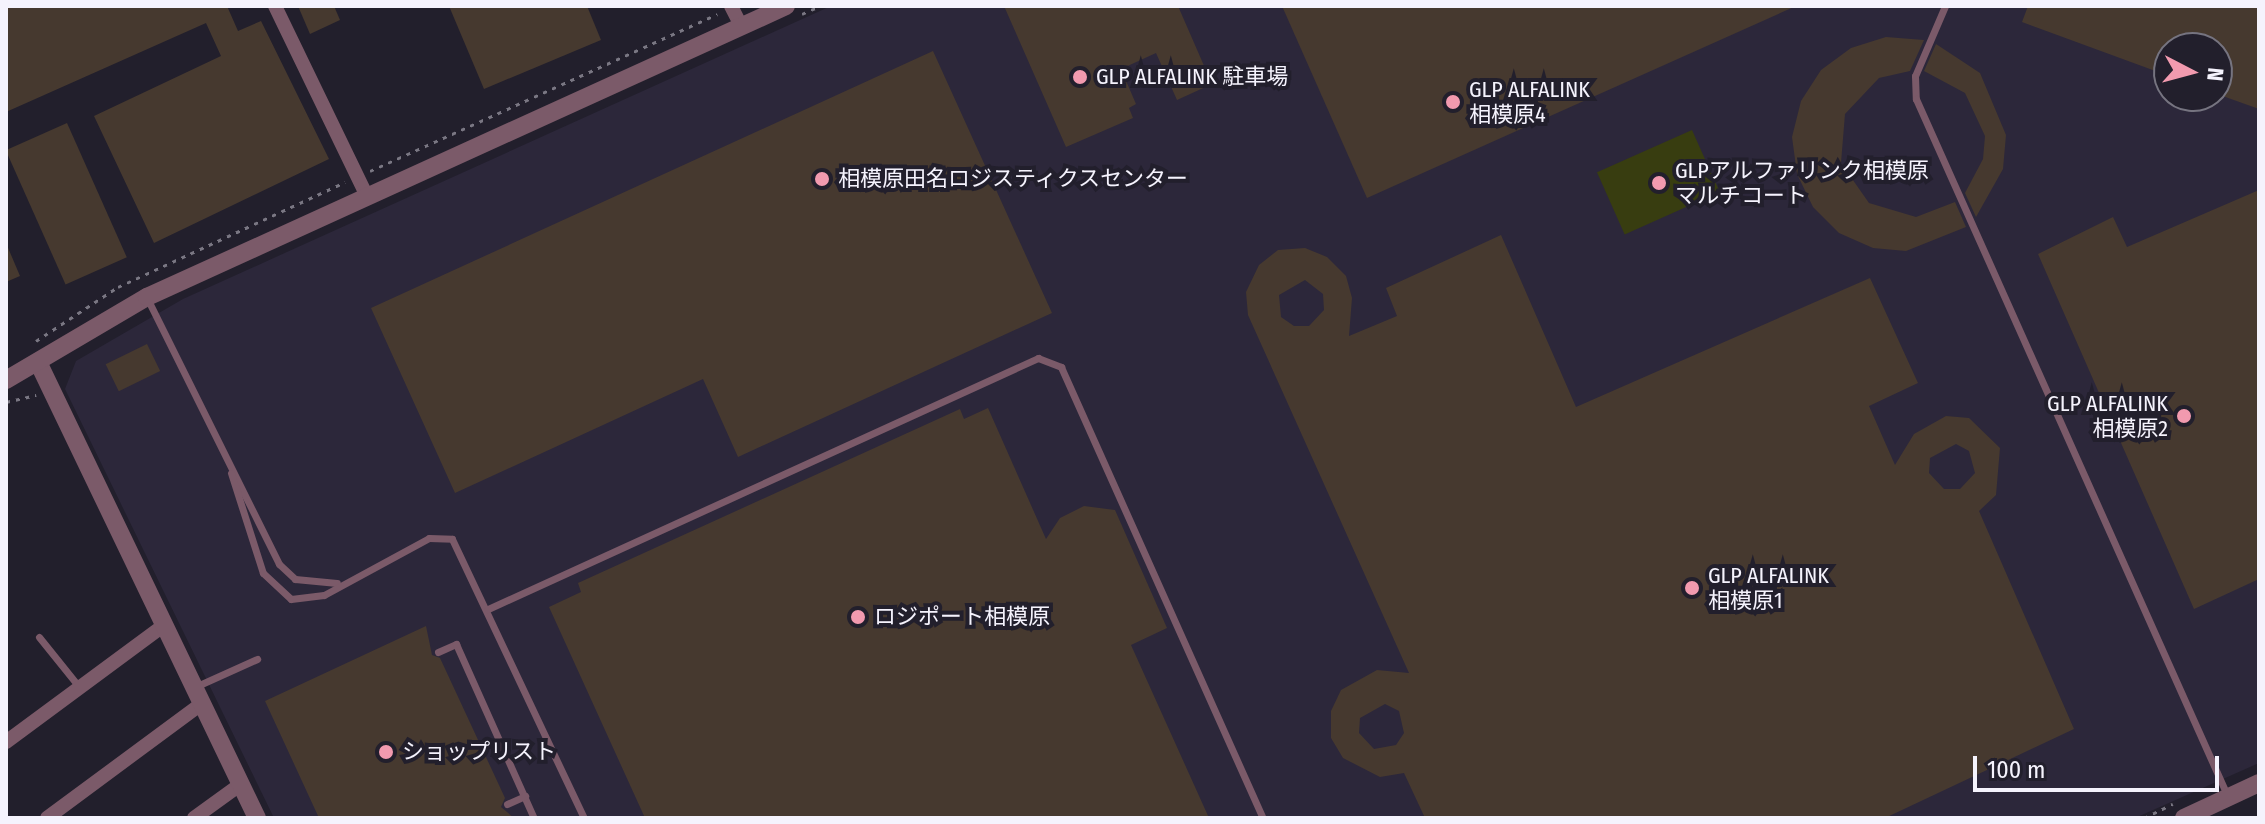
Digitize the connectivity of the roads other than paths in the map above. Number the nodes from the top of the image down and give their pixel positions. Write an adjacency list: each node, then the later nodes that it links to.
1 (275, 6): 6 (street)
2 (731, 6): 5 (street)
3 (786, 6): 5 (street)
4 (1945, 6): 23 (lane)
5 (741, 26): 6 (street)
6 (367, 196): 7 (street)
7 (147, 297): 8 (street); 10 (lane)
8 (38, 362): 9 (street); 13 (street)
9 (6, 380)
10 (231, 473): 11 (lane); 11 (lane)
11 (339, 582): 12 (lane)
12 (488, 609): 29 (lane); 30 (lane)
13 (163, 626): 17 (street); 18 (street)
14 (39, 637): 17 (lane)
15 (438, 652): 22 (lane)
16 (257, 659): 18 (lane)
17 (82, 691): 19 (street)
18 (197, 696): 21 (street); 25 (street)
19 (6, 742)
20 (2259, 783): 23 (street)
21 (241, 784): 26 (street); 27 (street)
22 (525, 796): 24 (lane); 28 (lane)
23 (2227, 797): 31 (street)
24 (507, 804)
25 (47, 818)
26 (194, 818)
27 (257, 818)
28 (534, 818)
29 (584, 818)
30 (1263, 818)
31 (2184, 818)

